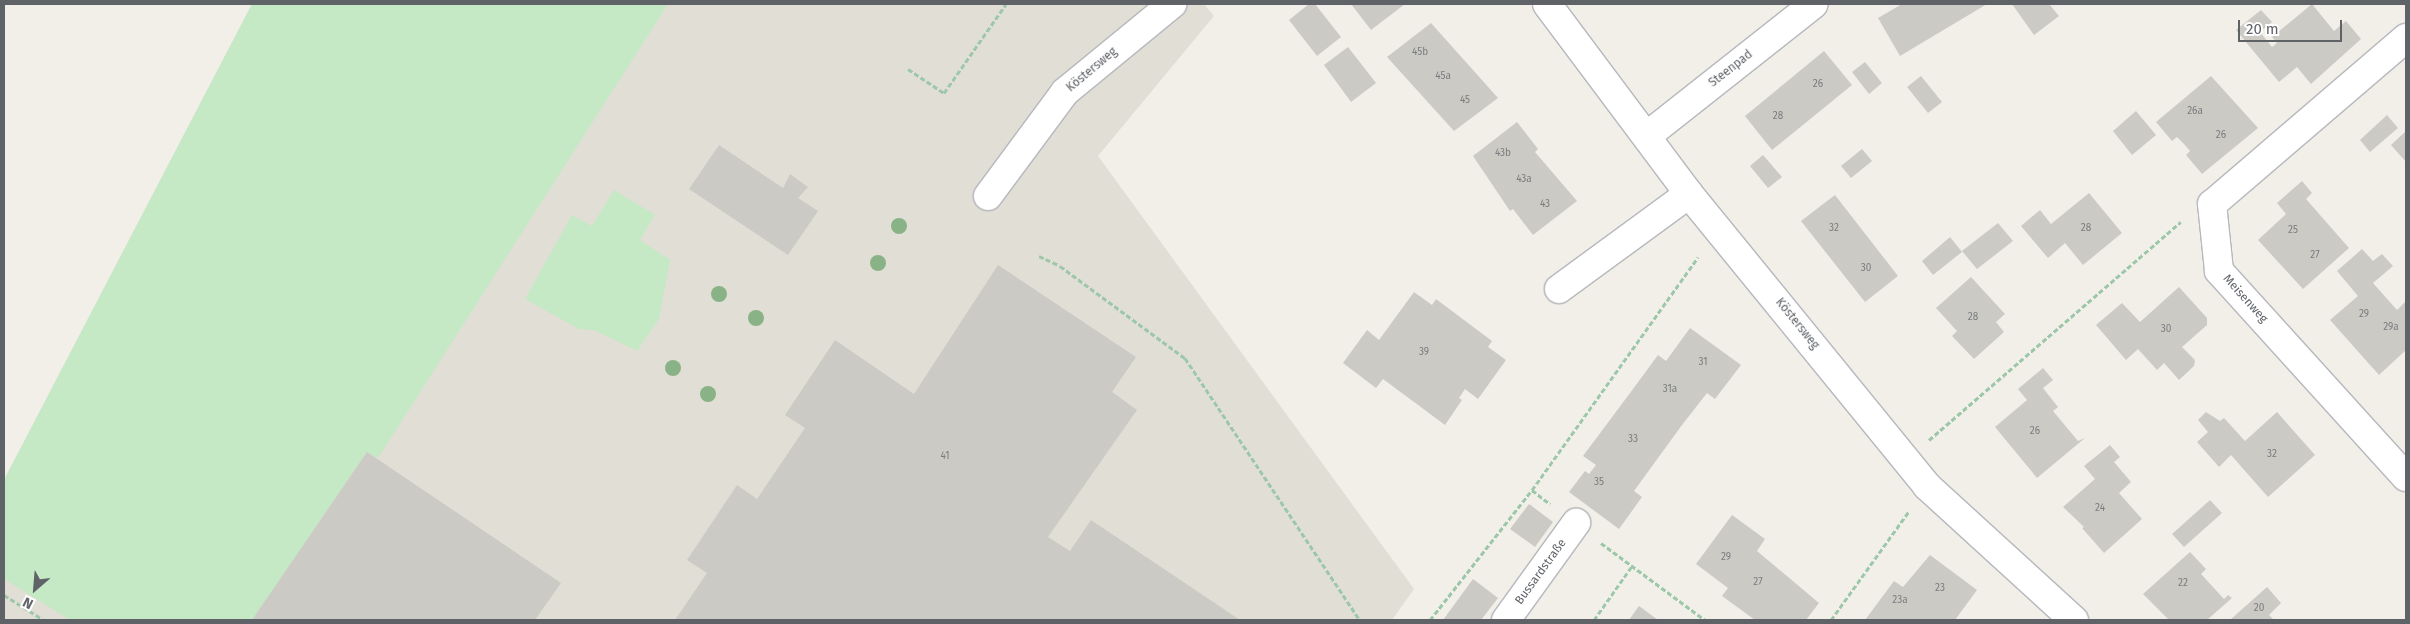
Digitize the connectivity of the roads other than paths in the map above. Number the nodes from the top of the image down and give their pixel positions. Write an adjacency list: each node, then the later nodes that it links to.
1 (1172, 4): 7 (street, Köstersweg)
2 (1547, 4): 5 (street, Köstersweg)
3 (1814, 4): 5 (street, Steenpad)
4 (2406, 38): 9 (street, Meisenweg)
5 (1648, 135): 6 (street, Köstersweg)
6 (1689, 194): 8 (street); 12 (street, Köstersweg)
7 (988, 196)
8 (1559, 289)
9 (2406, 477)
10 (1576, 523): 11 (street, Bussardstraße)
11 (1506, 620)
12 (2074, 620)

